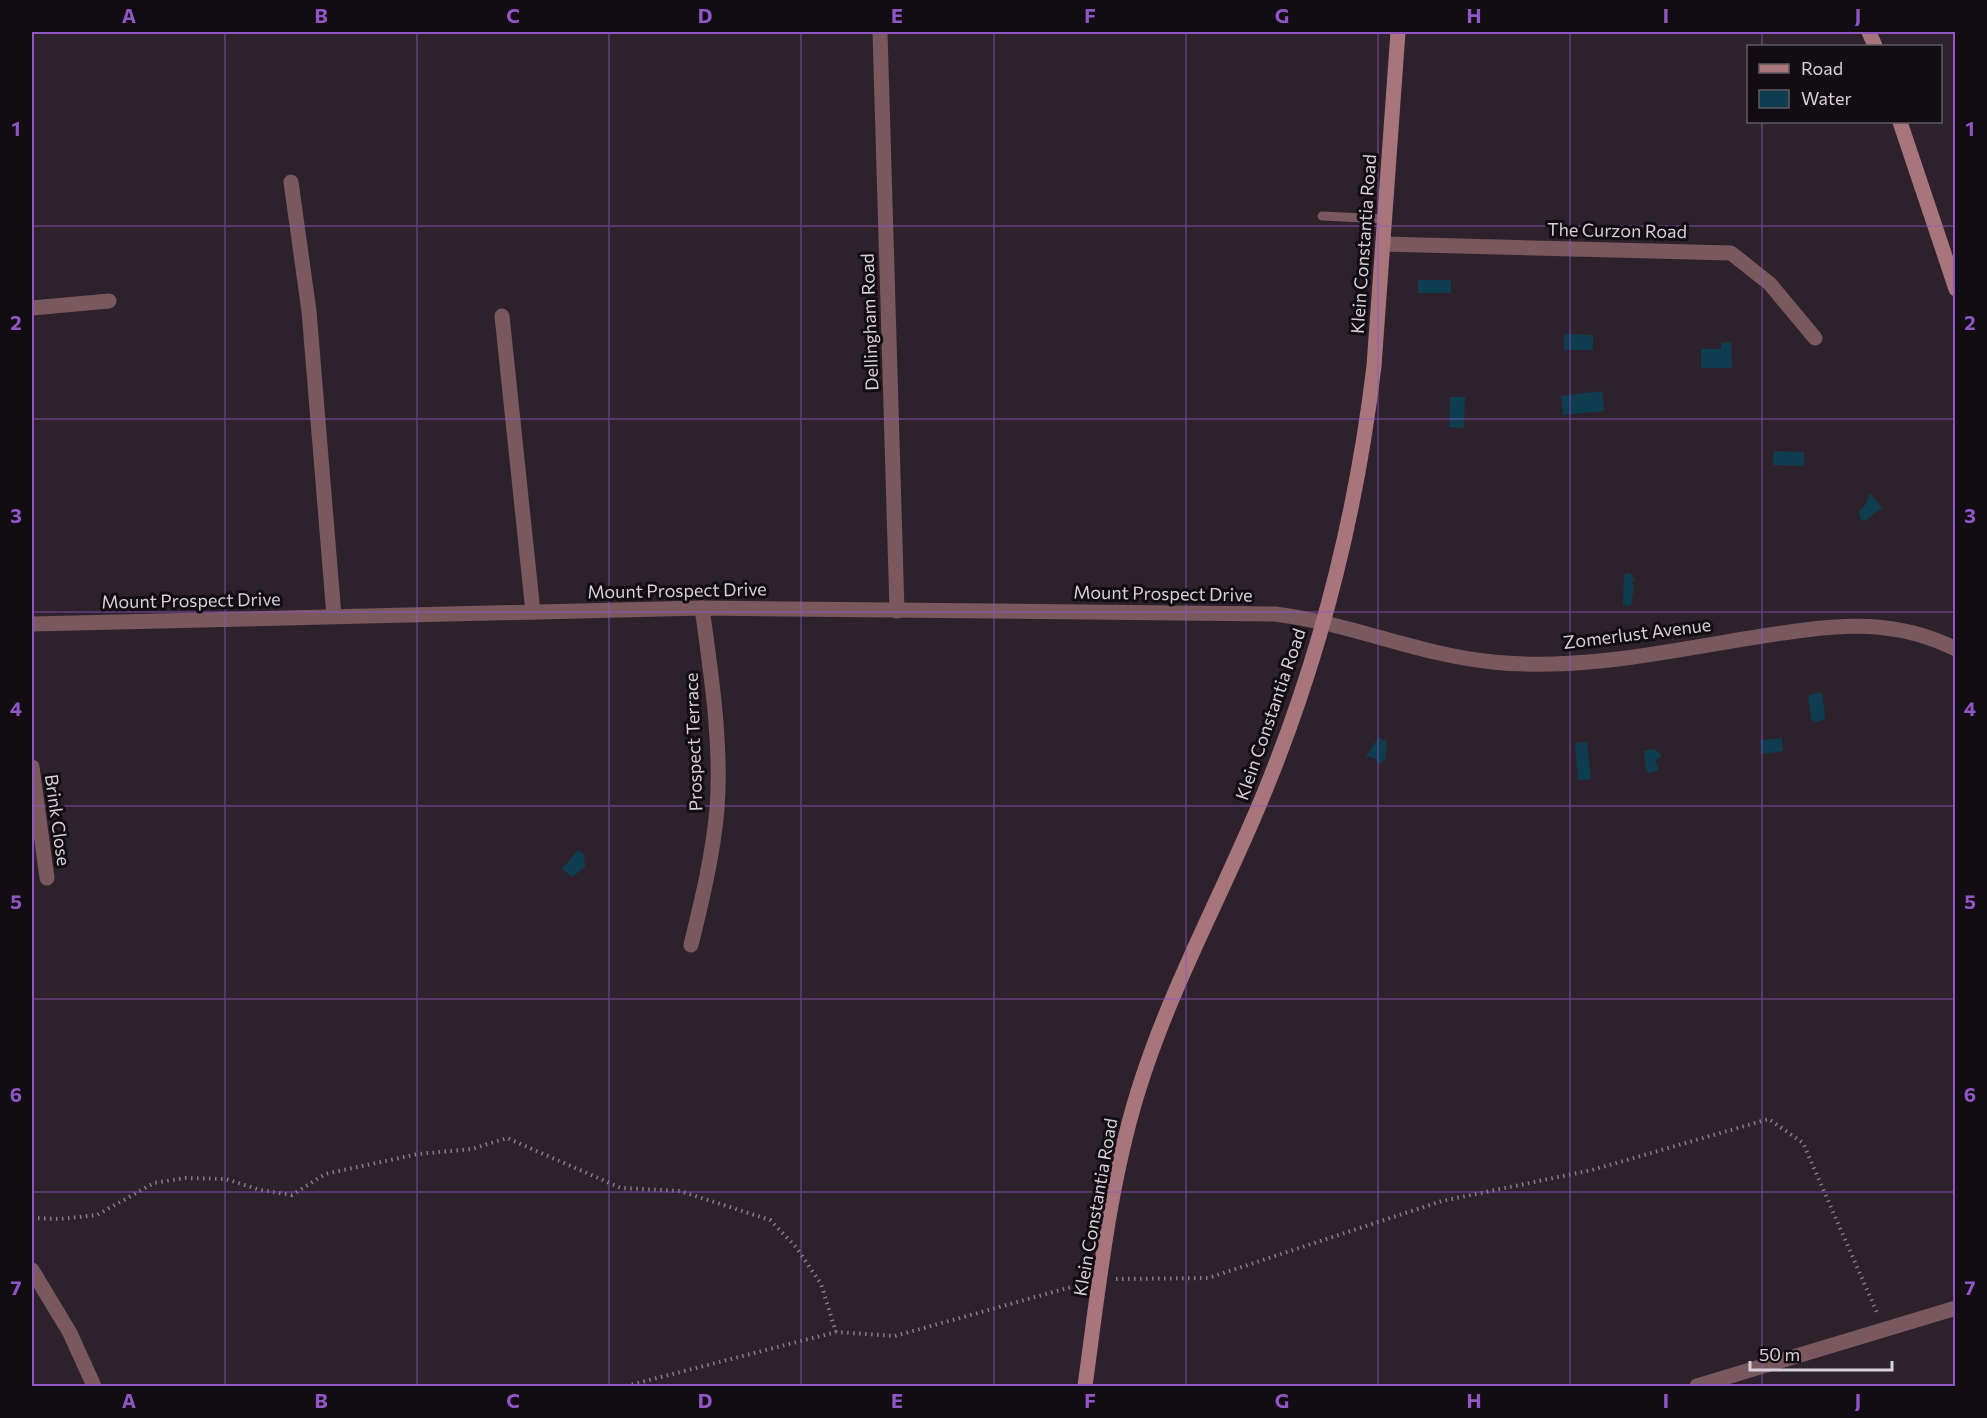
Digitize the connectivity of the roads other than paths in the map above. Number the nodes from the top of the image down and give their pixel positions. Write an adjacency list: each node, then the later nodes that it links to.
1 (880, 32): 14 (street, Dellingham Road)
2 (1398, 32): 6 (street, Klein Constantia Road)
3 (1900, 123): 8 (street)
4 (291, 182): 16 (street)
5 (1322, 216): 6 (lane)
6 (1385, 219): 7 (street, Klein Constantia Road)
7 (1383, 244): 12 (street, The Curzon Road); 17 (street, Klein Constantia Road)
8 (1956, 289)
9 (109, 301): 10 (street)
10 (32, 308)
11 (502, 316): 15 (street)
12 (1815, 338)
13 (702, 608): 14 (street, Mount Prospect Drive); 15 (street, Mount Prospect Drive); 22 (street, Prospect Terrace)
14 (897, 611): 17 (street, Mount Prospect Drive)
15 (533, 612): 16 (street, Mount Prospect Drive)
16 (334, 616): 18 (street, Mount Prospect Drive)
17 (1323, 621): 19 (street, Zomerlust Avenue); 26 (street, Klein Constantia Road)
18 (32, 624)
19 (1956, 649)
20 (32, 767): 21 (street, Brink Close)
21 (47, 878)
22 (691, 945)
23 (32, 1270): 25 (street)
24 (1956, 1308): 27 (street)
25 (94, 1386)
26 (1085, 1386)
27 (1697, 1386)

